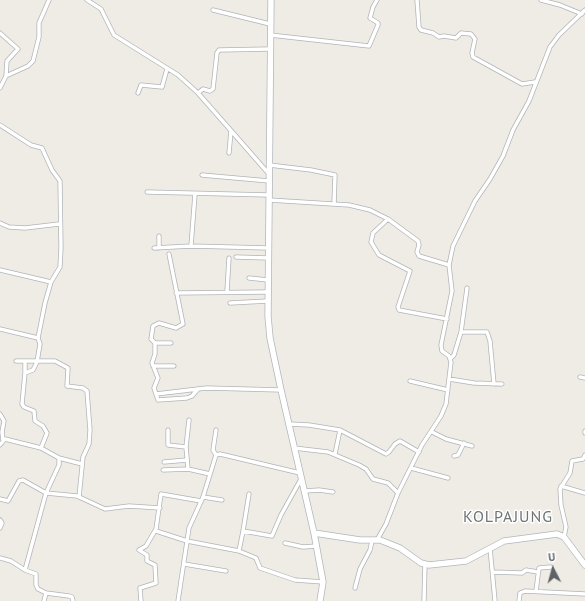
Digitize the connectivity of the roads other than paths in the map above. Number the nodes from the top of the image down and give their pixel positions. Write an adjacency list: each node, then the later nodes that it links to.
1 (49, 0): 17 (street)
2 (89, 0): 16 (street)
3 (271, 0): 12 (street)
4 (377, 0): 14 (street)
5 (417, 0): 18 (street)
6 (540, 0): 8 (street)
7 (561, 0): 8 (street)
8 (560, 5): 11 (street)
9 (213, 10): 12 (street)
10 (585, 10): 11 (street)
11 (582, 14): 18 (street)
12 (270, 24): 14 (street)
13 (0, 33): 17 (street)
14 (270, 35): 15 (street)
15 (270, 49): 21 (street); 25 (street)
16 (166, 68): 20 (street); 21 (street)
17 (6, 76): 19 (street)
18 (536, 82): 45 (street)
19 (0, 88)
20 (138, 93)
21 (198, 93): 23 (street)
22 (0, 125): 35 (street)
23 (231, 131): 24 (street); 26 (street)
24 (229, 153)
25 (269, 165): 26 (street); 32 (street)
26 (269, 174): 28 (street)
27 (202, 175): 28 (street)
28 (269, 181): 31 (street)
29 (147, 192): 30 (street)
30 (195, 194): 31 (street); 37 (street)
31 (271, 199): 32 (street); 40 (street)
32 (334, 204): 33 (street)
33 (388, 219): 45 (street); 56 (street)
34 (0, 223): 35 (street)
35 (60, 224): 49 (street)
36 (159, 236): 39 (street)
37 (191, 246): 39 (street); 40 (street)
38 (154, 248): 39 (street)
39 (159, 248)
40 (268, 248): 44 (street)
41 (169, 254): 52 (street)
42 (230, 258): 51 (street)
43 (236, 258): 44 (street)
44 (268, 258): 48 (street)
45 (448, 265): 56 (street)
46 (0, 270): 49 (street)
47 (249, 278): 48 (street)
48 (268, 280): 53 (street)
49 (51, 282): 59 (street)
50 (467, 288): 58 (street)
51 (227, 291): 52 (street); 53 (street)
52 (176, 292): 60 (street)
53 (268, 292): 54 (street)
54 (268, 301): 55 (street); 76 (street)
55 (230, 302)
56 (447, 319): 62 (street)
57 (0, 329): 59 (street)
58 (461, 332): 62 (street); 73 (street)
59 (38, 338): 65 (street)
60 (155, 343): 61 (street); 66 (street)
61 (171, 343)
62 (450, 359): 71 (street)
63 (16, 361): 64 (street)
64 (25, 361): 65 (street); 68 (street)
65 (38, 361): 68 (street); 101 (street)
66 (153, 366): 67 (street); 78 (street)
67 (174, 366)
68 (25, 372): 91 (street)
69 (580, 376): 70 (street)
70 (585, 378)
71 (449, 379): 73 (street); 77 (street)
72 (410, 380): 77 (street)
73 (494, 384): 74 (street)
74 (502, 384)
75 (198, 389): 76 (street); 78 (street); 78 (street)
76 (281, 390): 81 (street)
77 (448, 390): 85 (street)
78 (156, 394)
79 (0, 414): 86 (street)
80 (189, 420): 90 (street)
81 (289, 424): 84 (street); 92 (street)
82 (168, 430): 90 (street)
83 (216, 430): 95 (street)
84 (340, 430): 93 (street); 94 (street)
85 (432, 432): 87 (street); 93 (street)
86 (3, 440): 88 (street); 91 (street)
87 (464, 444): 89 (street); 97 (street)
88 (0, 445)
89 (472, 446)
90 (186, 447): 99 (street)
91 (41, 448): 98 (street)
92 (294, 448): 94 (street); 106 (street)
93 (419, 452): 102 (street)
94 (335, 454): 112 (street)
95 (216, 455): 105 (street); 106 (street)
96 (585, 455): 108 (street)
97 (454, 456)
98 (58, 458): 101 (street); 111 (street)
99 (187, 460): 100 (street); 103 (street)
100 (164, 462)
101 (82, 464): 116 (street)
102 (411, 468): 107 (street); 112 (street)
103 (188, 469): 104 (street); 105 (street)
104 (163, 470)
105 (210, 474): 115 (street)
106 (300, 476): 109 (street); 124 (street)
107 (448, 478)
108 (561, 486): 114 (street); 126 (street)
109 (305, 491): 110 (street); 125 (street)
110 (333, 492)
111 (46, 493): 116 (street); 117 (street); 138 (street)
112 (398, 493): 127 (street)
113 (249, 494): 124 (street)
114 (585, 494)
115 (203, 496): 118 (street); 119 (street)
116 (80, 497): 120 (street)
117 (0, 499)
118 (222, 500)
119 (201, 501): 120 (street); 128 (street)
120 (160, 508): 123 (street)
121 (0, 520): 122 (street)
122 (0, 528)
123 (156, 531): 128 (street); 149 (street)
124 (243, 531): 132 (street)
125 (314, 533): 127 (street); 130 (street)
126 (564, 537): 131 (street); 136 (street)
127 (375, 540): 135 (street); 143 (street)
128 (187, 541): 132 (street); 134 (street)
129 (285, 543): 130 (street)
130 (317, 546): 142 (street)
131 (490, 548): 135 (street); 140 (street)
132 (239, 551): 142 (street)
133 (0, 558): 138 (street)
134 (184, 564): 139 (street); 150 (street)
135 (425, 564): 152 (street)
136 (585, 565)
137 (551, 567): 141 (street)
138 (25, 570): 145 (street)
139 (226, 570)
140 (493, 572): 141 (street); 153 (street)
141 (538, 572): 144 (street)
142 (323, 582): 151 (street)
143 (355, 588)
144 (536, 591): 146 (street); 154 (street)
145 (46, 593): 147 (street); 148 (street)
146 (585, 594)
147 (44, 601)
148 (73, 601)
149 (141, 601)
150 (178, 601)
151 (320, 601)
152 (424, 601)
153 (495, 601)
154 (519, 601)

